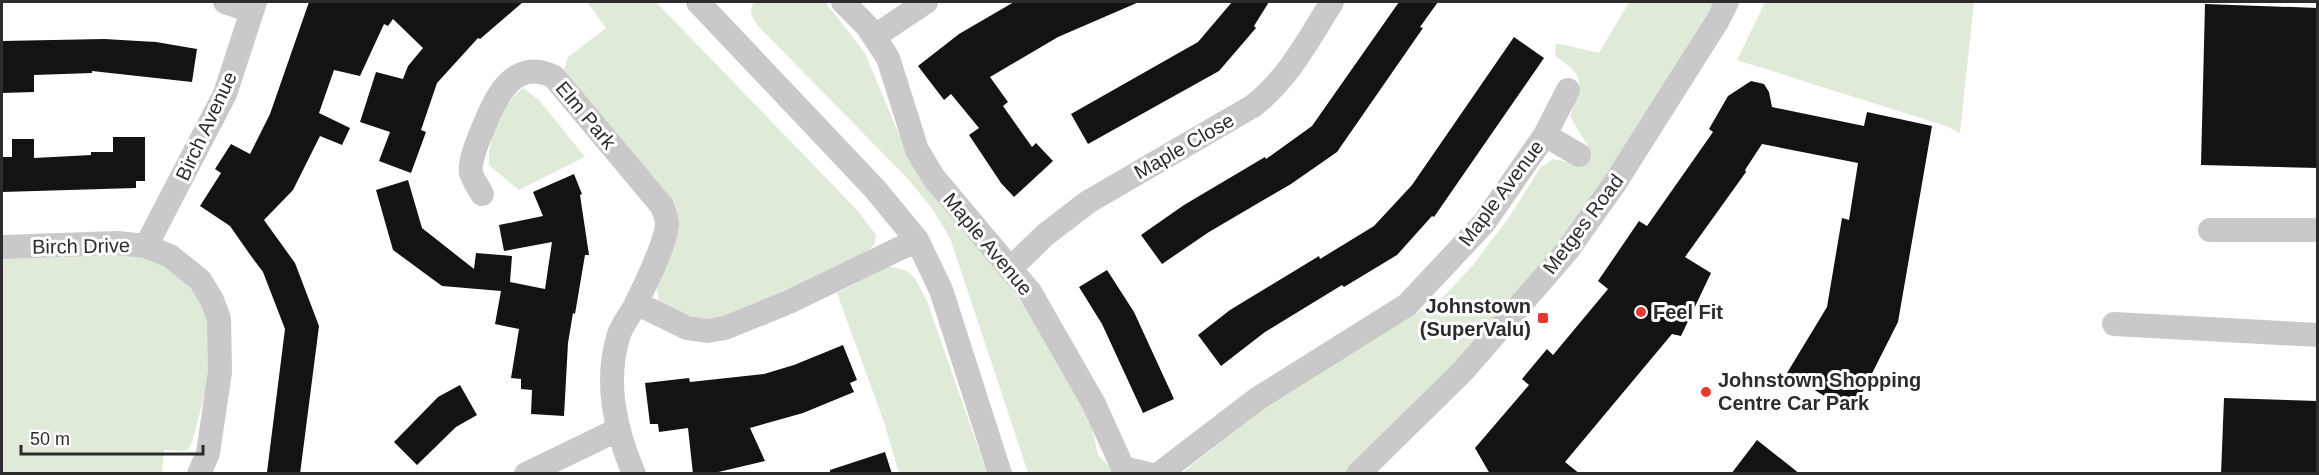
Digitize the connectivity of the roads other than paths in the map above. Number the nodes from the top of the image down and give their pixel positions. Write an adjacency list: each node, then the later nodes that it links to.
1 (225, 2): 7 (street)
2 (843, 2): 8 (street, Maple Avenue)
3 (926, 2): 8 (street)
4 (1332, 2): 18 (street, Maple Close)
5 (1727, 2): 29 (street, Metges Road)
6 (705, 4): 15 (street)
7 (254, 6): 16 (street, Birch Avenue)
8 (875, 36): 18 (street, Maple Avenue)
9 (1568, 90): 10 (street, Maple Avenue)
10 (1545, 135): 11 (street); 28 (street, Maple Avenue)
11 (1579, 155)
12 (482, 194): 19 (street, Elm Park)
13 (2210, 230): 14 (street)
14 (2318, 230)
15 (917, 240): 19 (street); 26 (street)
16 (146, 246): 17 (street, Birch Drive); 23 (street, Birch Drive)
17 (2, 247)
18 (1011, 268): 27 (street, Maple Avenue)
19 (636, 303): 22 (street, Elm Park)
20 (2114, 324): 21 (street)
21 (2318, 335)
22 (617, 430): 24 (street); 25 (street, Elm Park)
23 (199, 474)
24 (526, 474)
25 (634, 474)
26 (1000, 474)
27 (1148, 474)
28 (1159, 474)
29 (1358, 474)

